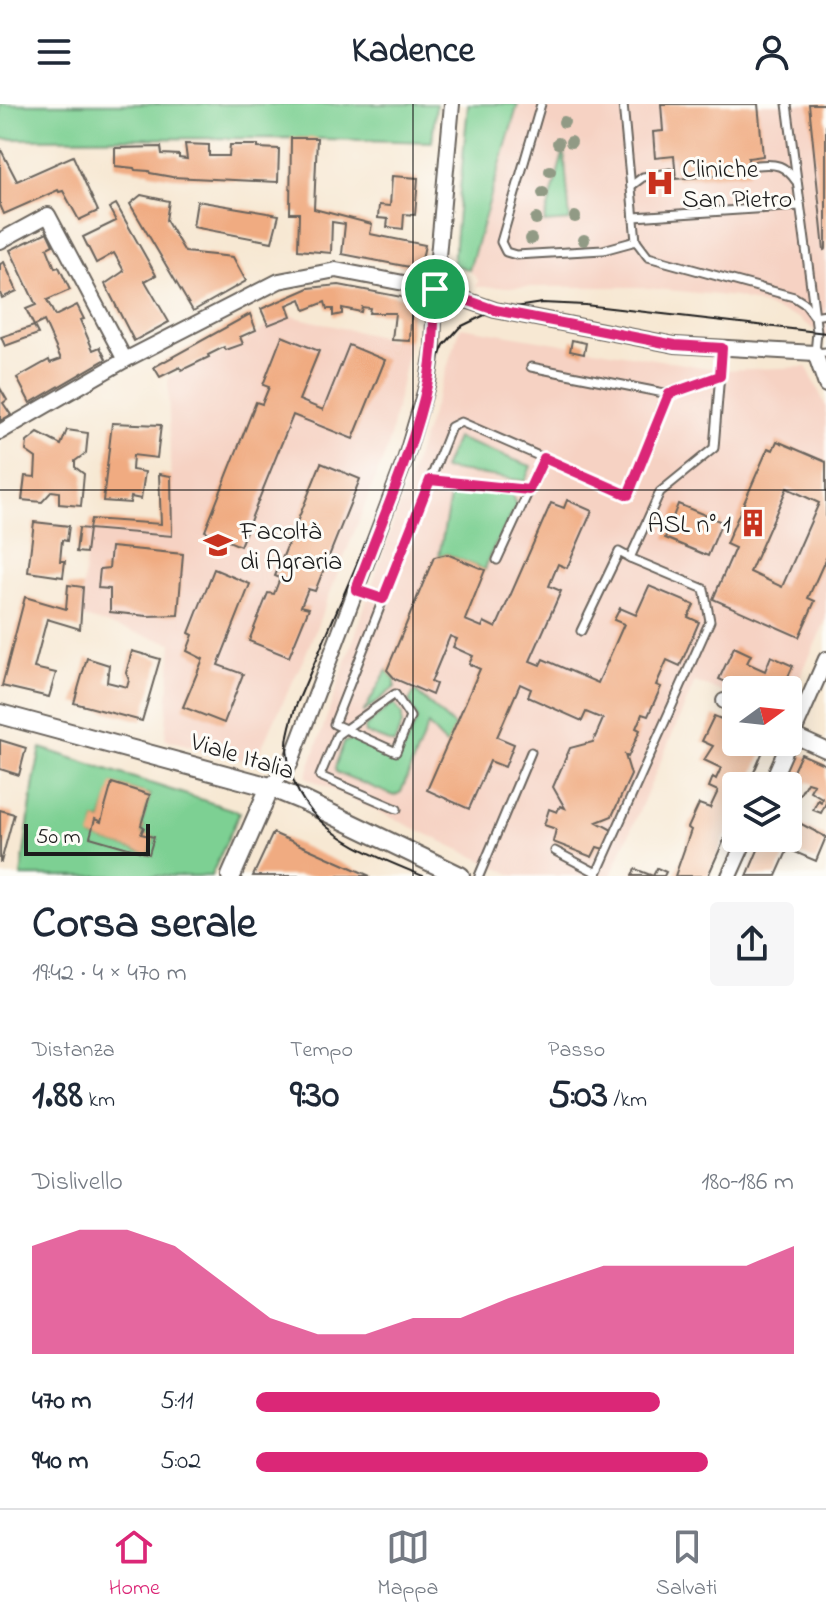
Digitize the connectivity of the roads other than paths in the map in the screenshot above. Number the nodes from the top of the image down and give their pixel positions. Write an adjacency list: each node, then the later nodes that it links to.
1 (452, 104): 13 (street)
2 (541, 104): 12 (lane)
3 (623, 104): 8 (lane)
4 (787, 104): 7 (lane)
5 (757, 165): 7 (lane)
6 (670, 173): 8 (lane)
7 (797, 182): 9 (lane)
8 (631, 186): 10 (lane)
9 (800, 206): 10 (lane); 15 (lane)
10 (634, 217): 12 (lane)
11 (0, 241): 18 (street)
12 (636, 241): 15 (lane)
13 (435, 289): 16 (street); 18 (street); 29 (street)
14 (826, 314): 15 (lane)
15 (814, 316): 17 (lane)
16 (722, 348): 17 (street); 20 (lane)
17 (821, 352): 21 (street)
18 (125, 360): 23 (street)
19 (531, 367): 22 (lane)
20 (720, 376): 22 (lane); 27 (lane)
21 (826, 385)
22 (669, 394): 24 (lane)
23 (0, 432)
24 (544, 458): 25 (lane); 26 (lane)
25 (430, 480): 26 (lane); 30 (lane)
26 (529, 490): 28 (lane)
27 (630, 558): 31 (lane); 43 (lane)
28 (497, 560)
29 (356, 590): 30 (lane); 39 (street)
30 (383, 599): 35 (lane)
31 (581, 631)
32 (826, 659): 33 (street)
33 (802, 709)
34 (0, 714): 39 (street, Viale Italia)
35 (347, 730): 35 (lane); 40 (lane)
36 (802, 739): 37 (street)
37 (826, 750)
38 (531, 752): 46 (lane)
39 (270, 787): 44 (street); 45 (street, Viale Italia)
40 (397, 809)
41 (555, 851): 43 (lane)
42 (740, 852): 47 (street)
43 (596, 875)
44 (231, 876)
45 (460, 876)
46 (479, 876)
47 (729, 876)

